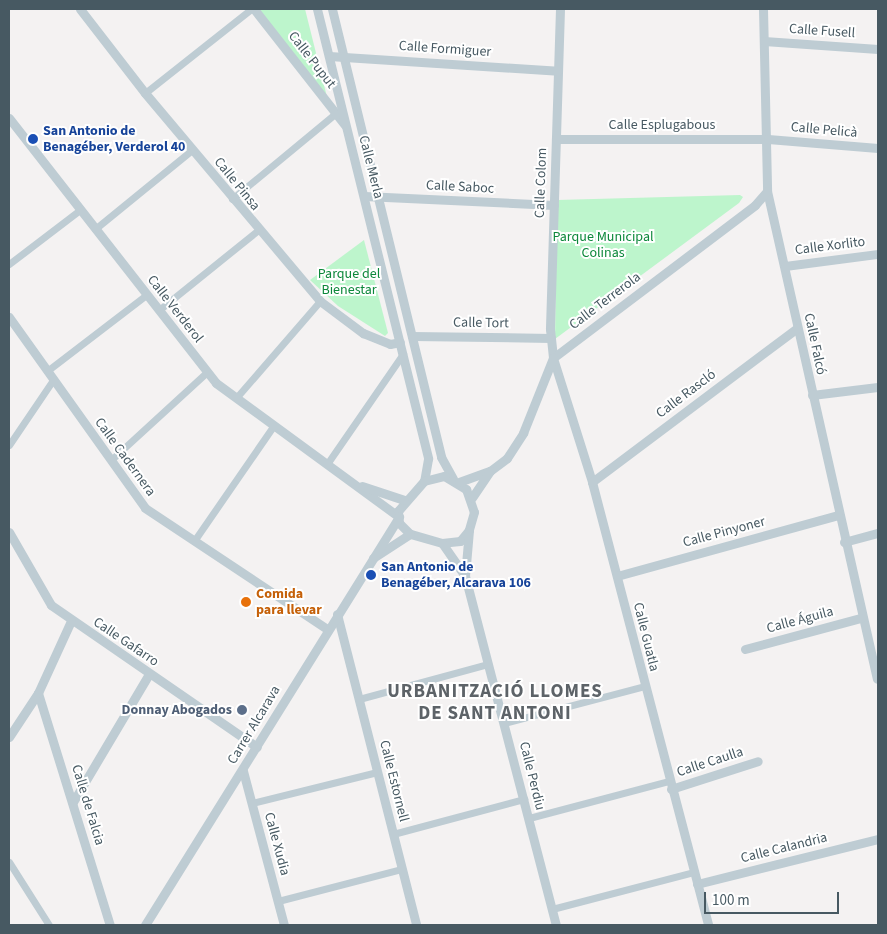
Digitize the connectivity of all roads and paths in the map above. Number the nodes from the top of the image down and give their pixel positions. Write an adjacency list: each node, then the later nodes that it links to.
1 (80, 9): 12 (street, Calle Pinsa)
2 (253, 9): 12 (street); 13 (street, Calle Puput)
3 (318, 9): 9 (street, Calle Merla)
4 (332, 9): 10 (street, Calle Merla)
5 (560, 9): 11 (street, Calle Colom)
6 (763, 9): 7 (street, Calle Falcó)
7 (764, 41): 8 (street, Calle Fusell); 17 (street, Calle Falcó)
8 (878, 49)
9 (329, 56): 10 (street, Calle Formiguer); 15 (street, Calle Merla)
10 (344, 56): 11 (street, Calle Formiguer); 22 (street, Calle Merla)
11 (558, 71): 16 (street, Calle Colom)
12 (145, 93): 19 (street, Calle Pinsa)
13 (336, 113): 15 (street, Calle Puput); 23 (street)
14 (9, 118): 25 (street, Calle Verderol)
15 (348, 128): 21 (street, Calle Merla)
16 (556, 139): 17 (street, Calle Esplugabous); 24 (street, Calle Colom)
17 (768, 139): 18 (street, Calle Pelicà); 20 (street, Calle Falcó)
18 (878, 148)
19 (192, 150): 23 (street, Calle Pinsa); 26 (street)
20 (767, 191): 30 (street, Calle Falcó); 39 (street, Calle Terrerola)
21 (364, 196): 22 (street, Calle Saboc); 38 (street, Calle Merla)
22 (379, 197): 24 (street, Calle Saboc); 36 (street, Calle Merla)
23 (232, 199): 27 (street, Calle Pinsa)
24 (554, 204): 37 (street, Calle Colom)
25 (80, 210): 26 (street, Calle Verderol); 29 (street)
26 (95, 229): 31 (street, Calle Verderol)
27 (258, 230): 32 (street, Calle Pinsa); 33 (street)
28 (878, 254): 30 (street, Calle Xorlito)
29 (9, 264)
30 (785, 266): 35 (street, Calle Falcó)
31 (146, 294): 33 (street, Calle Verderol); 40 (street)
32 (320, 301): 38 (street, Calle Pinsa); 45 (street)
33 (159, 310): 41 (street, Calle Verderol)
34 (9, 317): 40 (street, Calle Cadernera)
35 (797, 328): 44 (street, Calle Falcó); 53 (street, Calle Rascló)
36 (412, 337): 37 (street, Calle Tort); 38 (street); 38 (street); 52 (street, Calle Merla)
37 (551, 338): 39 (street, Calle Colom)
38 (400, 344): 49 (street); 51 (street, Calle Merla)
39 (553, 358): 50 (street); 53 (street, Calle Guatla)
40 (47, 371): 42 (street, Calle Cadernera)
41 (207, 372): 45 (street, Calle Verderol); 48 (street)
42 (53, 380): 47 (street); 48 (street, Calle Cadernera)
43 (878, 387): 44 (street)
44 (812, 395): 57 (street, Calle Falcó)
45 (236, 398): 46 (street, Calle Verderol)
46 (274, 425): 49 (street, Calle Verderol); 63 (street)
47 (9, 445)
48 (111, 460): 63 (street, Calle Cadernera)
49 (328, 464): 54 (street, Calle Verderol)
50 (490, 471): 52 (street); 55 (street)
51 (424, 480): 52 (street); 56 (street)
52 (456, 480): 55 (street)
53 (592, 482): 68 (street, Calle Guatla)
54 (353, 483): 56 (street, Calle Verderol); 58 (street, Calle Verderol)
55 (472, 498): 59 (street)
56 (404, 500): 58 (street)
57 (838, 515): 64 (street, Calle Falcó); 68 (street, Calle Pinyoner)
58 (398, 516): 62 (street); 66 (street, Carrer Alcarava)
59 (469, 530): 65 (street); 67 (street, Calle Perdiu)
60 (9, 532): 71 (street, Calle Gafarro)
61 (878, 533): 64 (street)
62 (410, 534): 65 (street); 66 (street, Carrer Alcarava)
63 (194, 541): 72 (street, Calle Cadernera)
64 (844, 542): 70 (street, Calle Falcó)
65 (442, 543): 67 (street, Calle Perdiu)
66 (369, 561): 69 (street, Carrer Alcarava)
67 (465, 576): 74 (street, Calle Perdiu)
68 (617, 576): 77 (street, Calle Guatla)
69 (337, 614): 72 (street, Carrer Alcarava); 79 (street, Calle Estornell)
70 (861, 618): 73 (street, Calle Águila); 76 (street, Calle Falcó)
71 (71, 622): 75 (street, Calle Gafarro); 78 (street)
72 (327, 629): 82 (street, Carrer Alcarava)
73 (745, 649)
74 (488, 664): 79 (street); 80 (street, Calle Perdiu)
75 (149, 674): 82 (street, Calle Gafarro); 88 (street)
76 (877, 679)
77 (644, 686): 80 (street); 86 (street, Calle Guatla)
78 (38, 693): 81 (street); 88 (street, Calle de Falcia)
79 (358, 699): 85 (street, Calle Estornell)
80 (504, 723): 87 (street, Calle Perdiu)
81 (9, 737)
82 (257, 747): 84 (street, Carrer Alcarava)
83 (758, 761): 86 (street, Calle Caulla)
84 (242, 771): 89 (street, Calle Xudia); 98 (street, Carrer Alcarava)
85 (377, 772): 89 (street); 91 (street, Calle Estornell)
86 (670, 785): 90 (street); 95 (street, Calle Guatla)
87 (524, 799): 90 (street, Calle Perdiu); 91 (street)
88 (73, 802): 101 (street, Calle de Falcia)
89 (252, 803): 97 (street, Calle Xudia)
90 (528, 818): 99 (street, Calle Perdiu)
91 (393, 834): 94 (street, Calle Estornell)
92 (878, 839): 96 (street, Calle Calandria)
93 (9, 862): 100 (street)
94 (402, 869): 97 (street); 105 (street, Calle Estornell)
95 (694, 872): 96 (street, Calle Guatla); 99 (street)
96 (697, 884): 107 (street, Calle Guatla)
97 (278, 901): 104 (street, Calle Xudia)
98 (161, 903): 102 (street, Carrer Alcarava); 103 (street, Carrer Alcarava)
99 (552, 910): 106 (street, Calle Perdiu)
100 (49, 925)
101 (110, 925)
102 (144, 925)
103 (154, 925)
104 (284, 925)
105 (416, 925)
106 (556, 925)
107 (708, 925)

